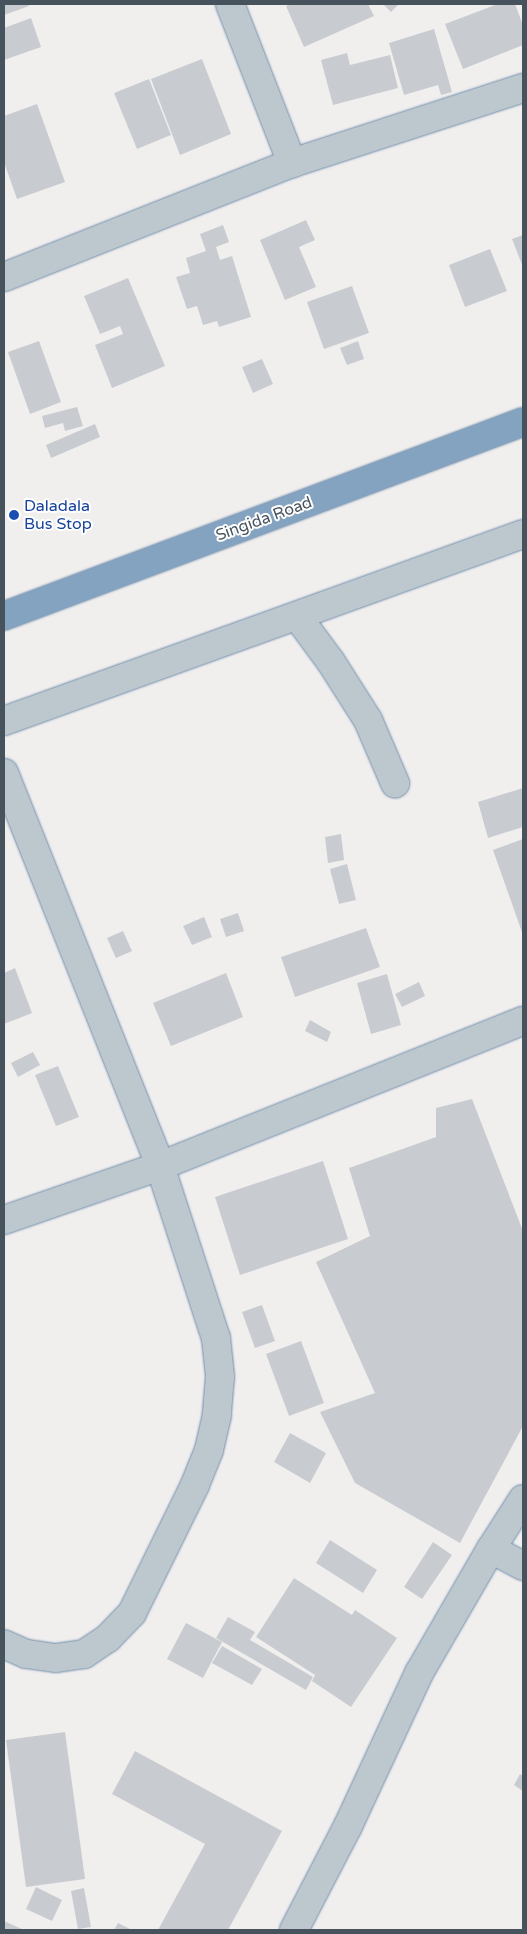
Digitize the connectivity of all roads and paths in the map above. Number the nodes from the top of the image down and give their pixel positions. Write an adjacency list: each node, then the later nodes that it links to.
1 (230, 4): 3 (street)
2 (523, 88): 3 (street)
3 (292, 163): 4 (street)
4 (4, 276)
5 (523, 422): 7 (highway, Singida Road)
6 (523, 534): 8 (street)
7 (4, 616)
8 (297, 616): 9 (street); 11 (street)
9 (4, 721)
10 (4, 773): 13 (street)
11 (395, 783)
12 (523, 1021): 13 (street)
13 (160, 1166): 14 (street); 18 (street)
14 (4, 1220)
15 (523, 1499): 16 (street)
16 (491, 1549): 17 (street); 19 (street)
17 (523, 1566)
18 (4, 1644)
19 (294, 1930)

